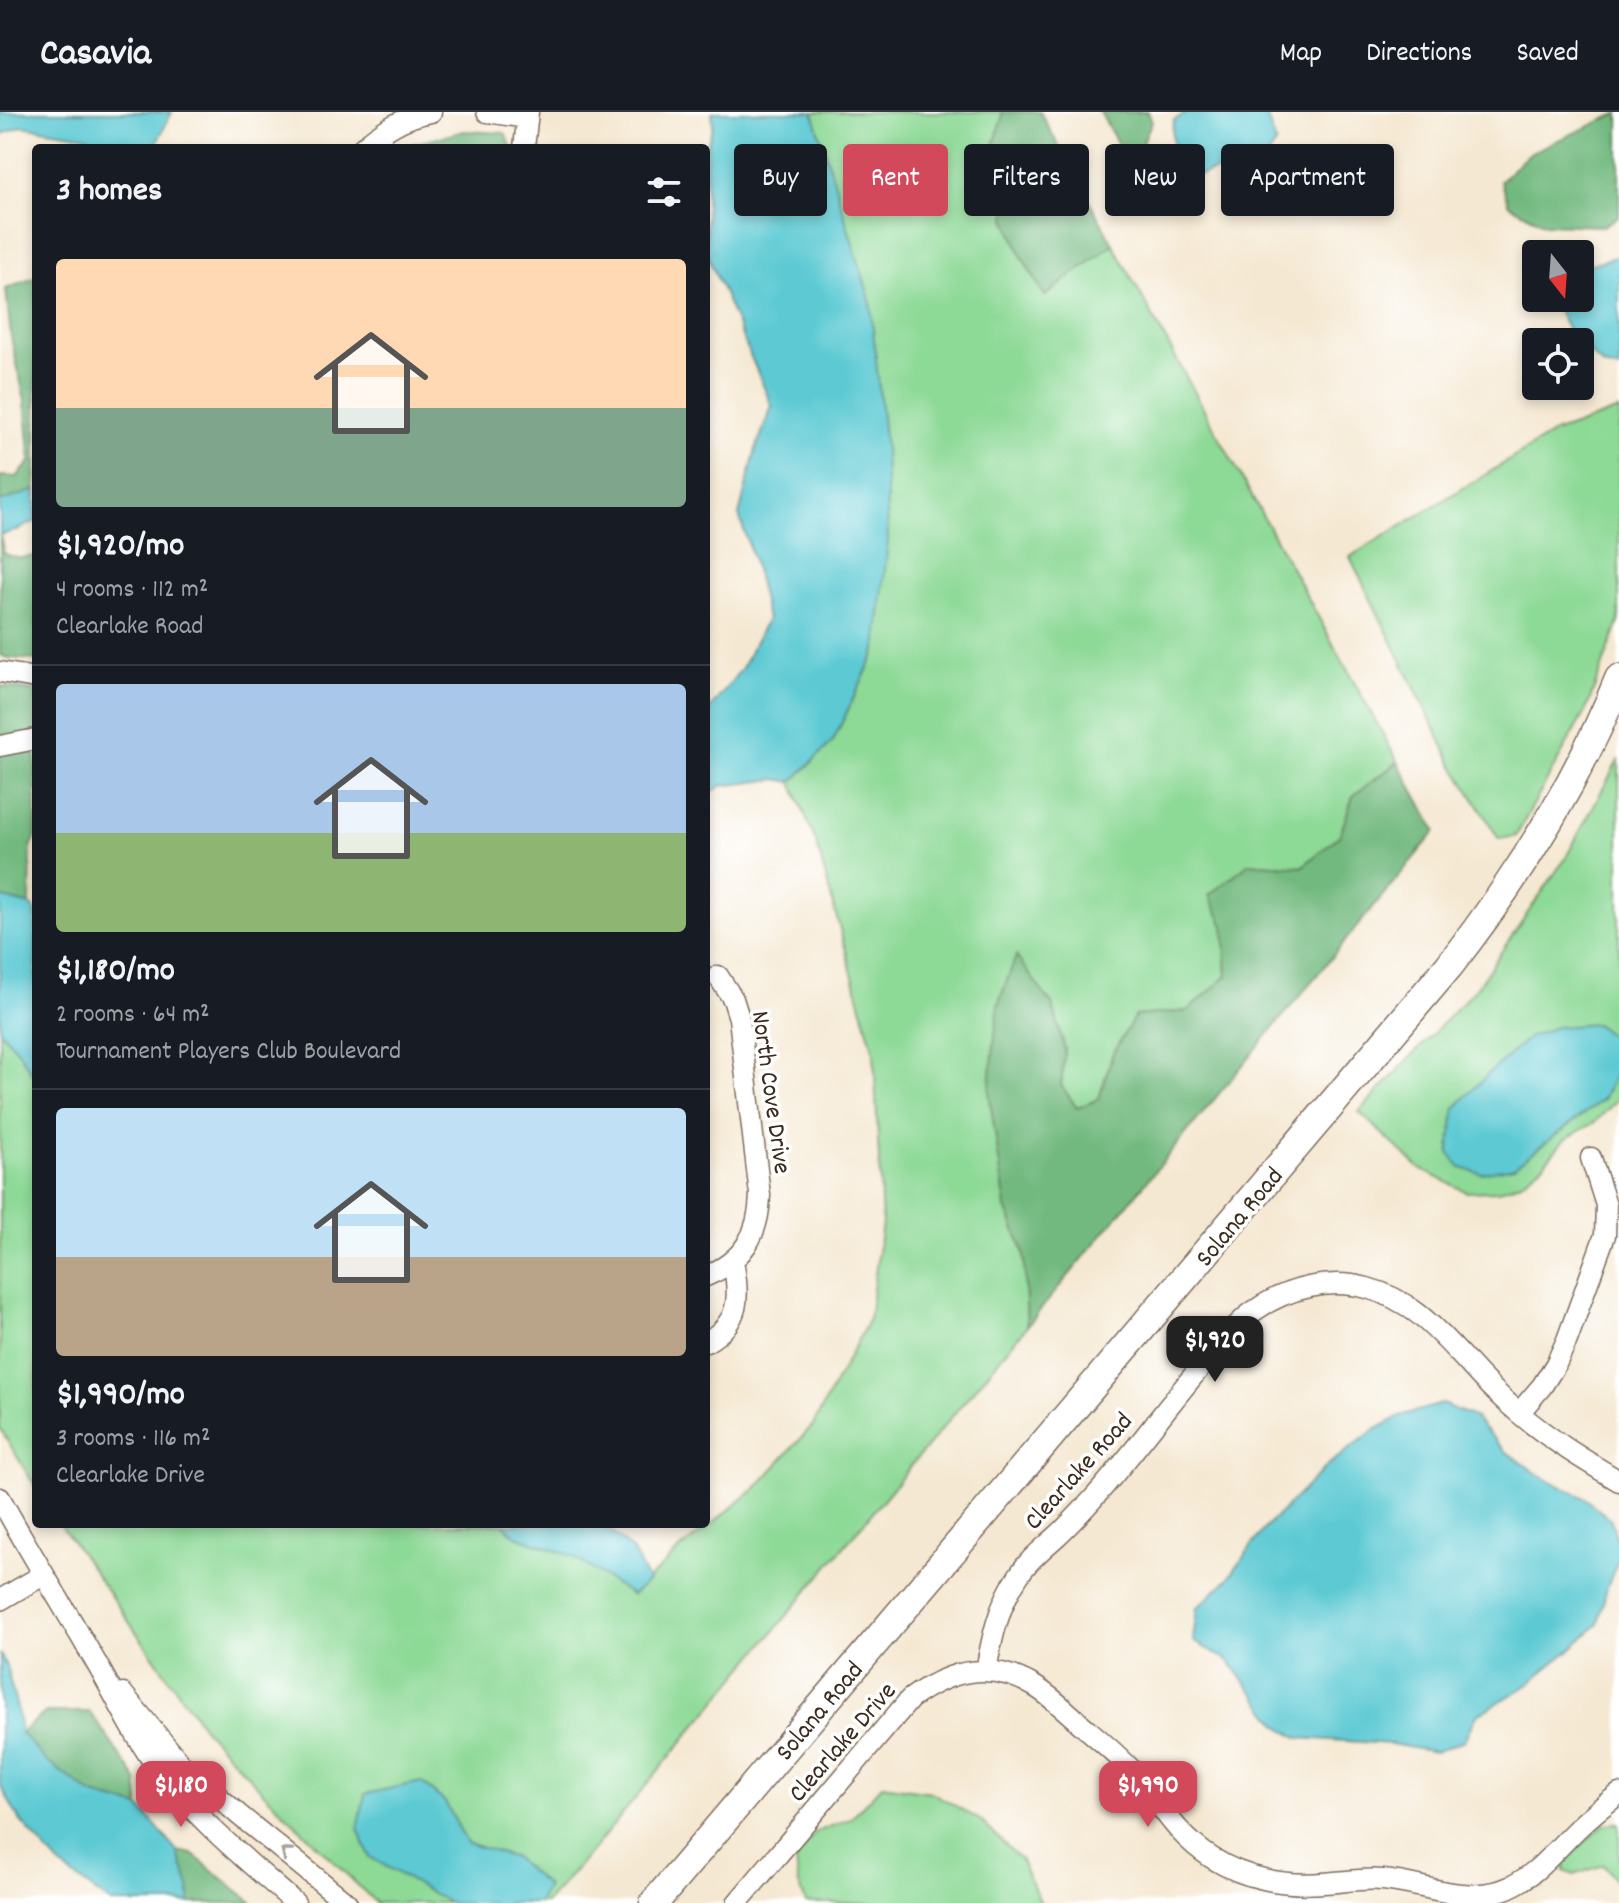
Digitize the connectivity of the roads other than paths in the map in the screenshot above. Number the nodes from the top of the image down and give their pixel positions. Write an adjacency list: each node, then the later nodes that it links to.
1 (431, 112): 4 (street)
2 (487, 112): 3 (street)
3 (528, 115): 5 (street)
4 (367, 144)
5 (524, 144)
6 (0, 672): 7 (street)
7 (32, 677)
8 (1619, 679): 27 (street, Solana Road)
9 (32, 740): 10 (street)
10 (0, 746)
11 (718, 976): 13 (street, North Cove Drive)
12 (1591, 1158): 16 (street)
13 (733, 1261): 14 (street, North Cove Drive); 15 (street)
14 (710, 1274)
15 (710, 1340)
16 (1519, 1413): 17 (street); 22 (street, Clearlake Road)
17 (1619, 1481)
18 (0, 1498): 19 (street)
19 (43, 1575): 20 (street); 21 (street)
20 (0, 1600)
21 (97, 1665): 25 (street); 26 (street, one-way to 21)
22 (986, 1671): 24 (street, Clearlake Drive); 28 (street, Clearlake Drive)
23 (1619, 1794): 24 (street, Clearlake Drive)
24 (1486, 1899)
25 (295, 1903)
26 (347, 1903)
27 (654, 1903)
28 (737, 1903)

